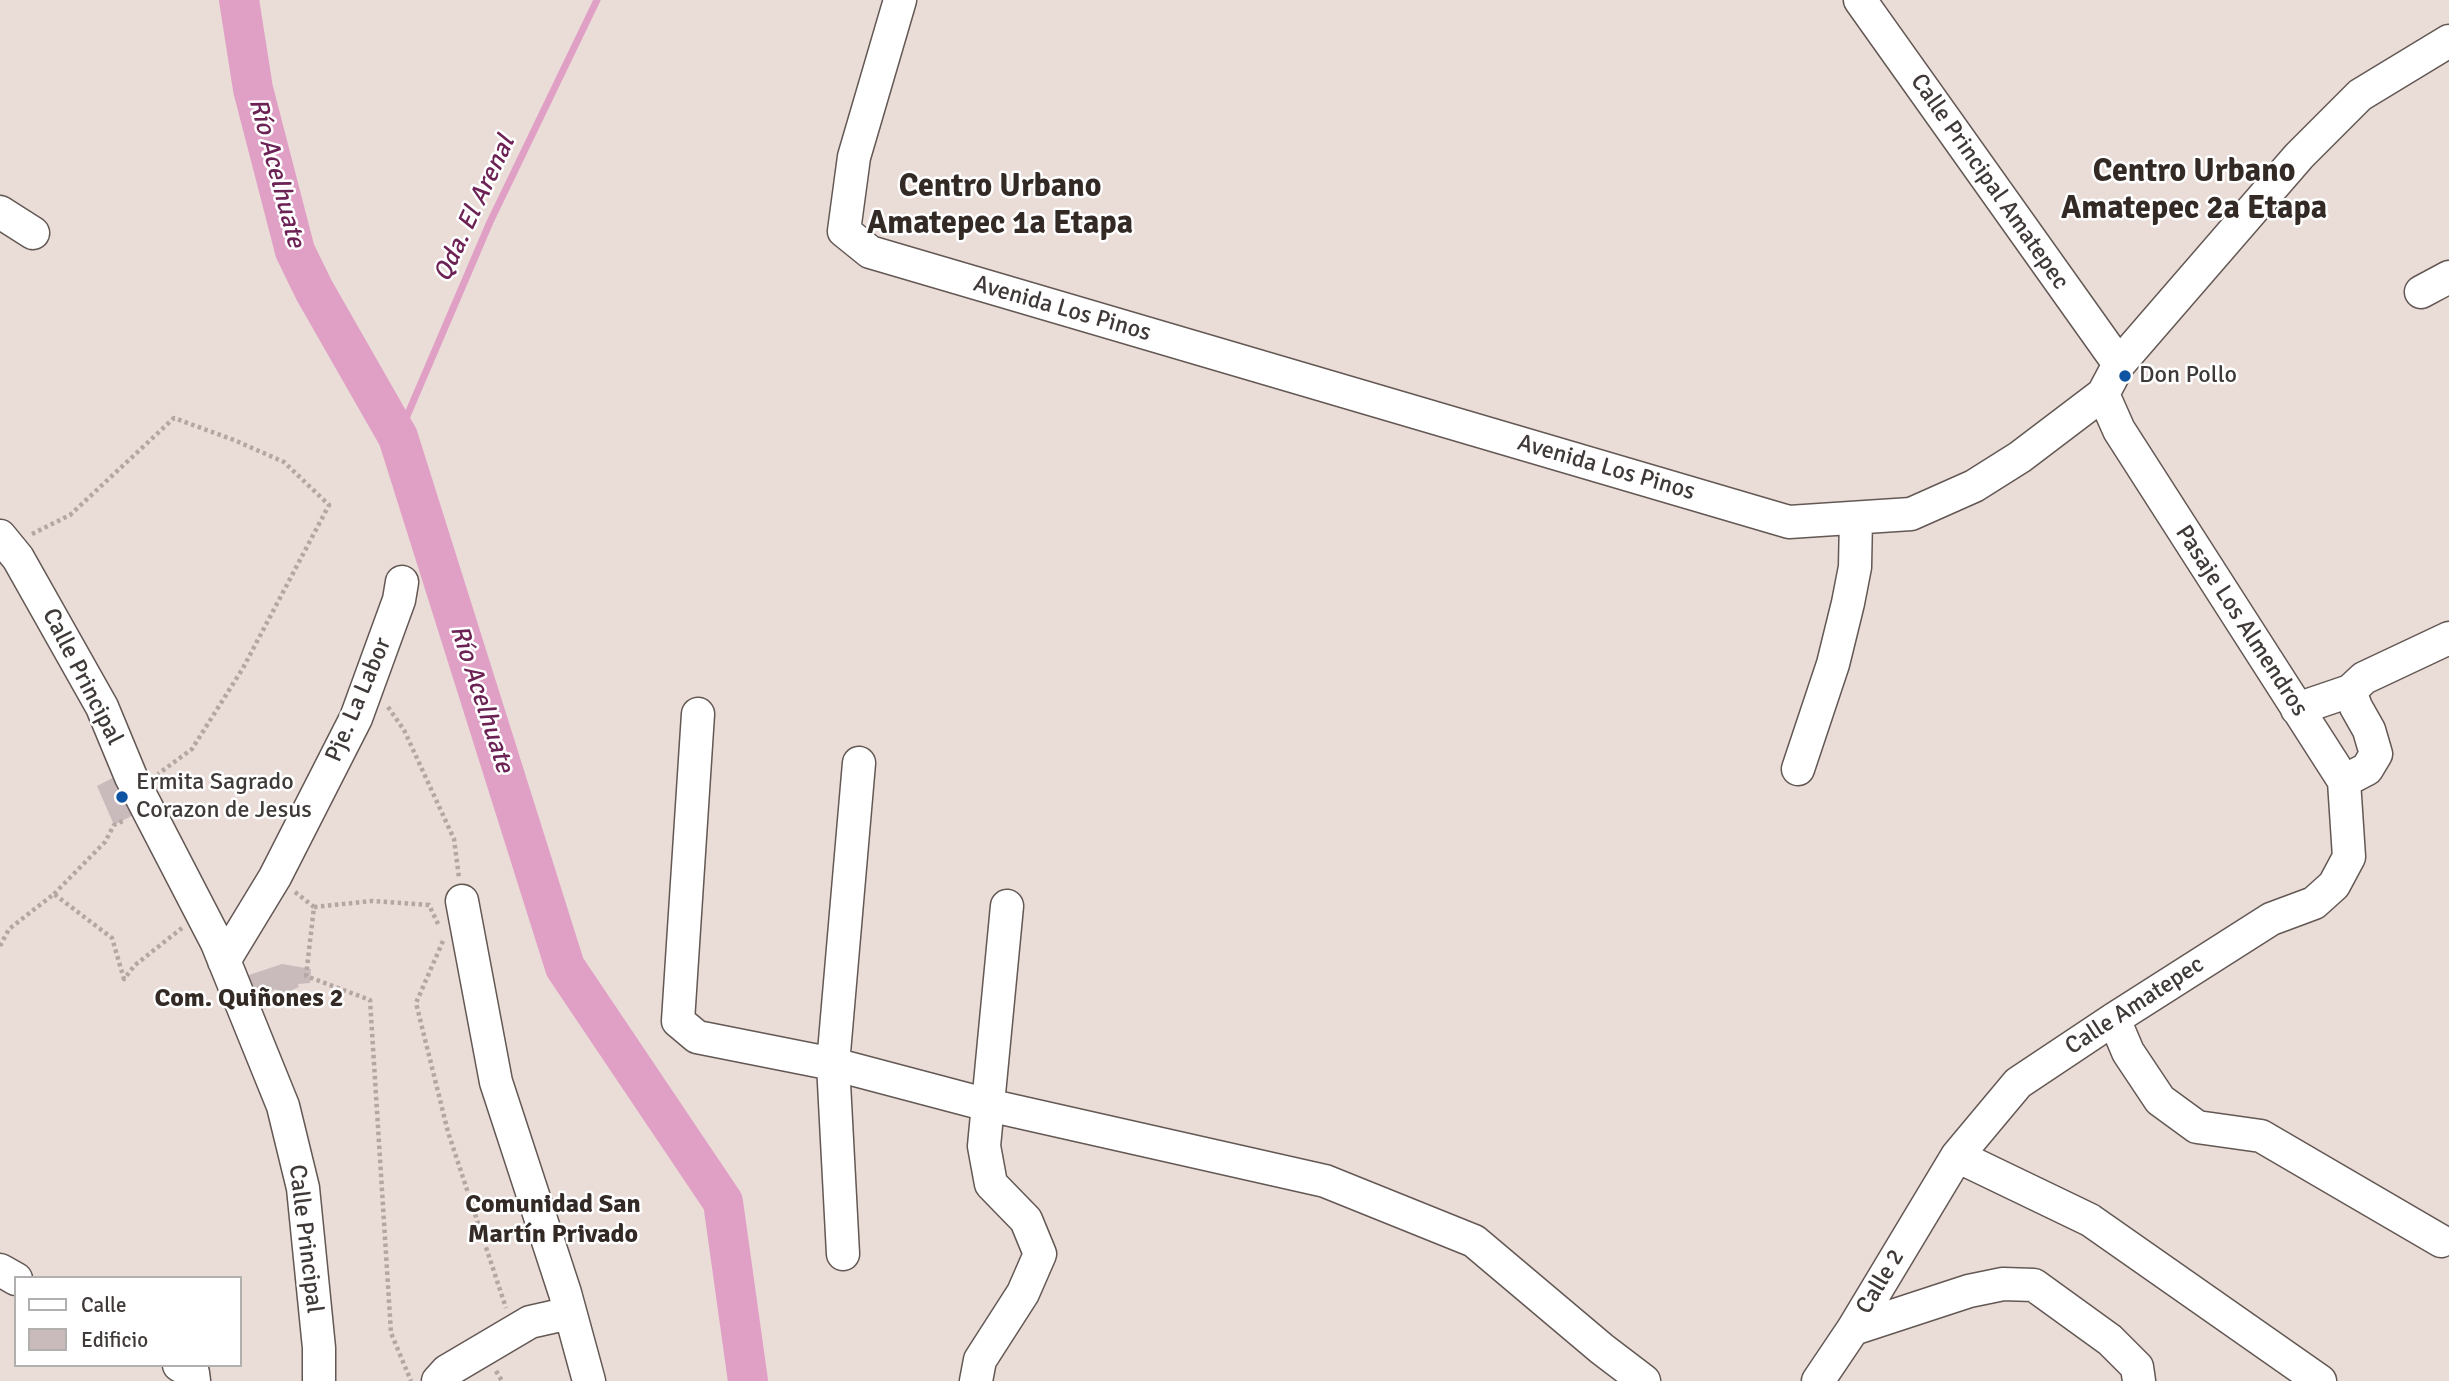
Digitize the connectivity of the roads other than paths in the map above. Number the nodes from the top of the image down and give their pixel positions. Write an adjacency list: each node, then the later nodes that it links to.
1 (900, 0): 10 (street, Avenida Los Pinos)
2 (1860, 0): 8 (street, Calle Principal Amatepec)
3 (2449, 41): 8 (street, Avenida Los Pinos)
4 (0, 212): 5 (street)
5 (33, 233)
6 (2449, 277): 7 (street)
7 (2421, 292)
8 (2119, 364): 9 (street, Avenida Los Pinos)
9 (2103, 394): 10 (street, Avenida Los Pinos); 15 (street, Pasaje Los Almendros)
10 (1856, 518): 18 (street)
11 (4, 541): 23 (street, Calle Principal)
12 (402, 582): 23 (street, Pje. La Labor)
13 (2449, 638): 14 (street)
14 (2350, 691): 15 (street); 19 (street)
15 (2297, 709): 19 (street, Pasaje Los Almendros)
16 (698, 714): 25 (street)
17 (859, 763): 25 (street)
18 (1798, 769)
19 (2344, 781): 20 (street, Pasaje Los Almendros)
20 (2349, 857): 24 (street, Calle Amatepec)
21 (462, 901): 30 (street)
22 (1007, 906): 26 (street)
23 (224, 961): 34 (street, Calle Principal)
24 (2113, 1019): 27 (street, Calle Amatepec); 28 (street)
25 (833, 1065): 26 (street); 29 (street)
26 (988, 1105): 37 (street); 38 (street)
27 (1949, 1169): 31 (street, Calle 2); 41 (street)
28 (2441, 1241)
29 (843, 1254)
30 (570, 1313): 35 (street); 36 (street)
31 (1853, 1329): 39 (street, Calle 2); 40 (street)
32 (182, 1367): 33 (street)
33 (194, 1381)
34 (319, 1381)
35 (438, 1381)
36 (589, 1381)
37 (976, 1381)
38 (1644, 1381)
39 (1818, 1381)
40 (2139, 1381)
41 (2320, 1381)

